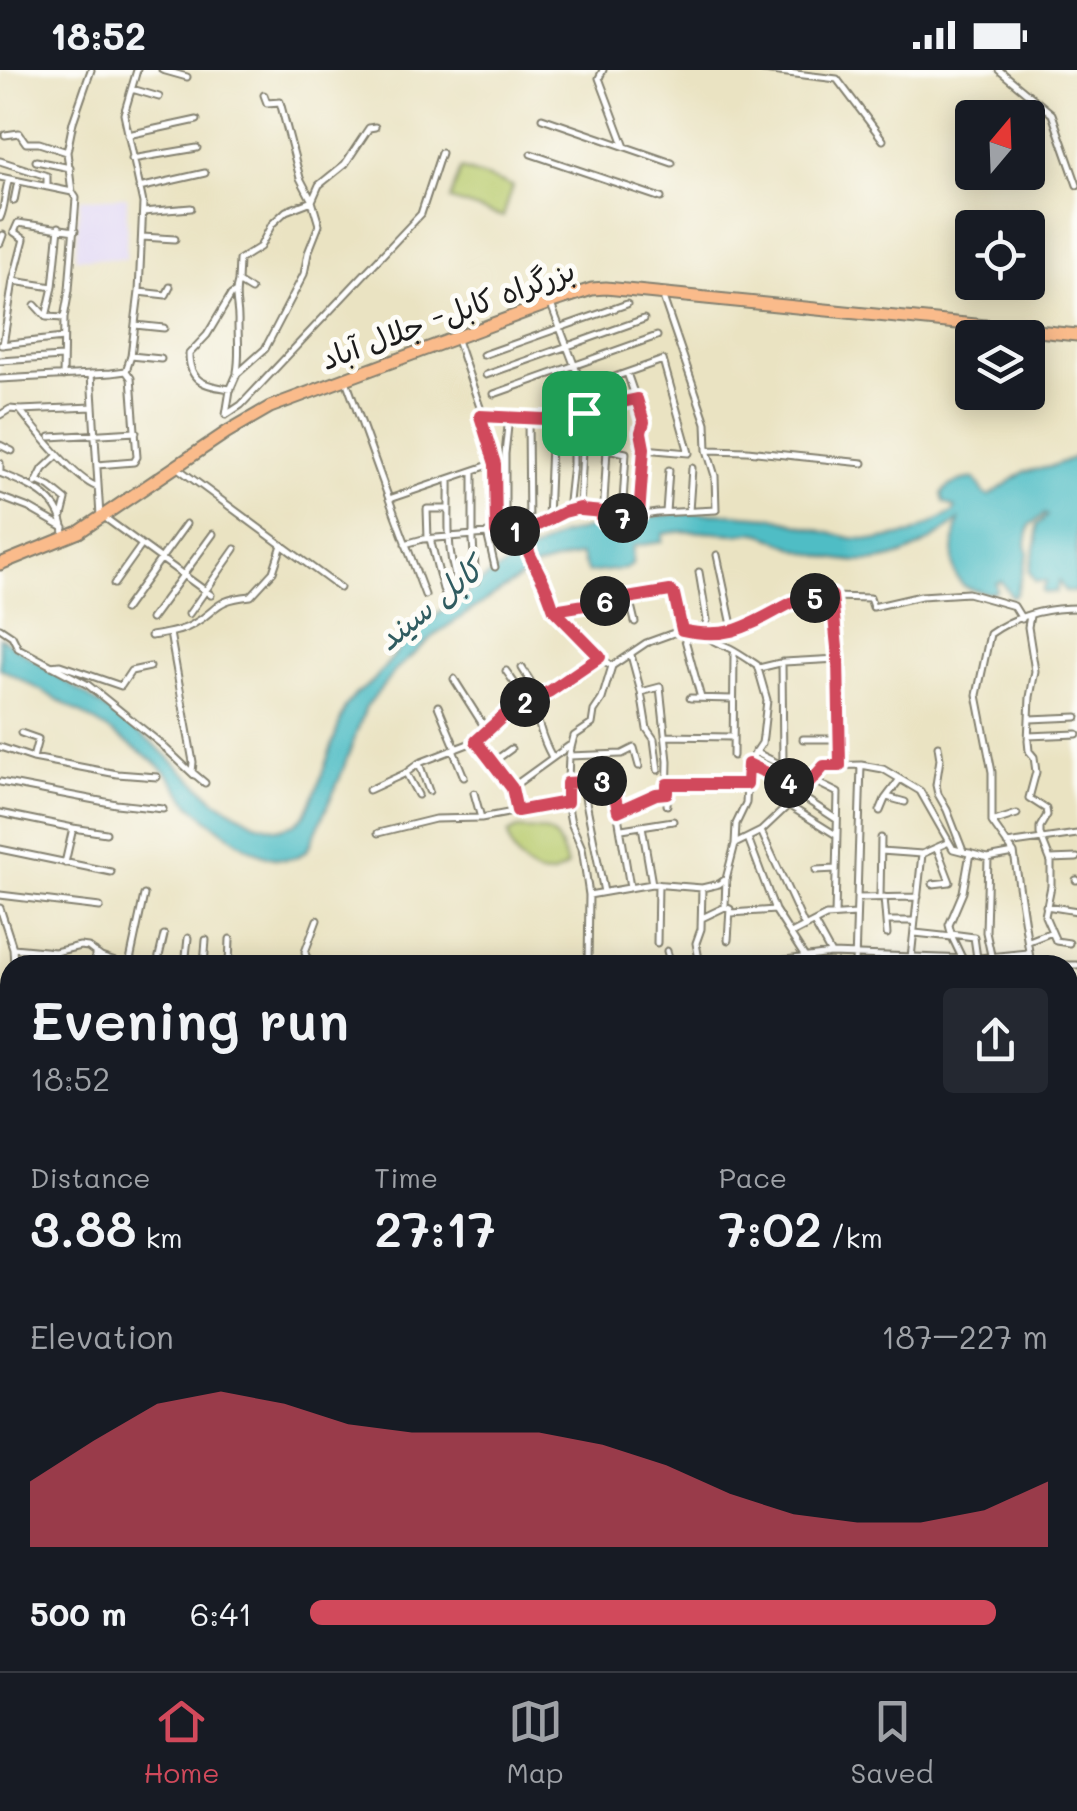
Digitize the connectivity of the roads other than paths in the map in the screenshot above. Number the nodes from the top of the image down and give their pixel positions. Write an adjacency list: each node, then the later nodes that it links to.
1 (91, 70): 21 (street)
2 (137, 70): 10 (street)
3 (162, 70): 8 (street)
4 (603, 70): 19 (street)
5 (764, 70): 9 (street)
6 (846, 70): 9 (street)
7 (999, 70): 33 (street)
8 (186, 77)
9 (837, 79): 18 (street)
10 (132, 88): 12 (street); 16 (street)
11 (264, 96): 39 (street)
12 (160, 97)
13 (542, 118): 19 (street)
14 (197, 120): 16 (street)
15 (375, 127): 39 (street)
16 (128, 134): 24 (street)
17 (6, 136): 21 (street)
18 (883, 140)
19 (625, 147): 27 (street)
20 (197, 148): 24 (street)
21 (66, 152): 28 (street)
22 (441, 154): 88 (street)
23 (531, 154): 37 (street)
24 (132, 158): 35 (street)
25 (0, 161): 34 (street)
26 (36, 161): 28 (street)
27 (672, 163)
28 (70, 168): 36 (street)
29 (205, 173): 35 (street)
30 (0, 177): 31 (street)
31 (9, 179): 32 (street); 42 (street)
32 (18, 181): 34 (street); 38 (street)
33 (1077, 185)
34 (47, 187): 36 (street)
35 (138, 188): 41 (street)
36 (72, 192): 44 (street)
37 (661, 198)
38 (14, 201)
39 (312, 202): 51 (street); 83 (street)
40 (192, 208): 41 (street)
41 (143, 212): 47 (street)
42 (0, 218)
43 (59, 228): 44 (street); 45 (street); 52 (street)
44 (74, 230): 63 (street)
45 (14, 232): 46 (street); 50 (street)
46 (2, 234): 49 (street)
47 (142, 237): 48 (street); 55 (street)
48 (175, 239)
49 (0, 243)
50 (12, 281): 52 (street); 72 (street)
51 (238, 282): 54 (street); 56 (street)
52 (53, 287): 62 (street)
53 (170, 287): 55 (street)
54 (250, 290)
55 (140, 292): 65 (street)
56 (234, 293): 83 (street); 88 (street)
57 (664, 300): 60 (highway, بزرگراه کابل- جلال آباد); 61 (highway, بزرگراه کابل- جلال آباد); 110 (street)
58 (627, 304): 67 (street)
59 (36, 305): 62 (street)
60 (552, 307): 67 (street); 71 (highway, بزرگراه کابل- جلال آباد)
61 (782, 308): 69 (highway, بزرگراه کابل- جلال آباد); 71 (highway, بزرگراه کابل- جلال آباد)
62 (46, 316): 63 (street)
63 (64, 318): 70 (street)
64 (644, 319): 73 (street)
65 (136, 325): 66 (street); 75 (street)
66 (164, 328)
67 (560, 330): 73 (street); 74 (street)
68 (657, 336): 79 (street)
69 (1077, 337)
70 (63, 338): 72 (street); 76 (street)
71 (456, 340): 87 (highway, بزرگراه کابل- جلال آباد); 95 (street); 116 (highway, بزرگراه کابل- جلال آباد)
72 (1, 345)
73 (568, 347): 79 (street); 85 (street)
74 (483, 355)
75 (132, 356): 77 (street); 80 (street)
76 (62, 357): 78 (street); 84 (street)
77 (161, 359)
78 (0, 361)
79 (575, 366): 81 (street); 89 (street)
80 (126, 370): 82 (street); 102 (street)
81 (627, 373): 90 (street); 107 (street)
82 (91, 374): 84 (street); 92 (street)
83 (237, 374): 88 (street)
84 (63, 376): 86 (street)
85 (486, 376)
86 (0, 379)
87 (347, 383): 116 (highway, بزرگراه کابل- جلال آباد); 124 (street)
88 (231, 388)
89 (494, 394)
90 (637, 399): 91 (street); 107 (street)
91 (608, 404): 100 (street); 101 (street)
92 (93, 407): 93 (street); 103 (street)
93 (20, 410): 94 (street); 111 (street)
94 (0, 415)
95 (483, 416): 96 (street); 114 (street)
96 (509, 417): 97 (street); 138 (street)
97 (528, 418): 98 (street); 137 (street)
98 (552, 419): 99 (street); 134 (street)
99 (573, 420): 100 (street); 127 (street)
100 (586, 421): 106 (street)
101 (612, 422)
102 (136, 432): 103 (street); 113 (street)
103 (95, 436): 104 (street); 113 (street)
104 (50, 437)
105 (0, 444): 109 (street)
106 (585, 446): 108 (street); 125 (street)
107 (644, 448): 131 (street)
108 (607, 449): 129 (street); 133 (street)
109 (12, 450)
110 (708, 450): 112 (street); 128 (street)
111 (58, 455): 121 (street); 122 (street)
112 (863, 463)
113 (97, 464): 122 (street)
114 (495, 464): 119 (street); 139 (street)
115 (0, 468): 121 (street)
116 (179, 468): 135 (highway, بزرگراه کابل- جلال آباد); 147 (street)
117 (692, 468): 128 (street)
118 (668, 470): 130 (street)
119 (473, 472): 120 (street); 143 (street)
120 (449, 479): 124 (street); 126 (street)
121 (36, 484): 132 (street); 132 (street)
122 (98, 486): 135 (street)
123 (0, 497): 140 (street)
124 (390, 499): 146 (street)
125 (580, 508): 127 (street); 129 (street)
126 (449, 509): 144 (street); 145 (street)
127 (568, 511): 134 (street)
128 (689, 511): 130 (street)
129 (603, 512): 133 (street)
130 (666, 512): 131 (street)
131 (639, 516): 133 (street)
132 (62, 517): 140 (street)
133 (622, 518)
134 (548, 519): 137 (street)
135 (104, 520): 140 (highway, بزرگراه کابل- جلال آباد); 148 (street); 152 (highway, بزرگراه کابل- جلال آباد)
136 (186, 524): 151 (street)
137 (528, 530): 138 (street); 167 (street)
138 (505, 532): 139 (street)
139 (496, 533): 142 (street)
140 (64, 534): 152 (highway, بزرگراه کابل- جلال آباد)
141 (213, 534): 155 (street)
142 (488, 534): 143 (street); 153 (street)
143 (472, 535): 144 (street); 156 (street)
144 (449, 537): 145 (street); 159 (street)
145 (429, 539): 146 (street); 164 (street)
146 (405, 544): 161 (street)
147 (282, 545): 158 (street); 176 (street)
148 (141, 546): 151 (street); 157 (street)
149 (235, 550): 160 (street)
150 (717, 555): 175 (street)
151 (161, 559): 155 (street); 166 (street)
152 (0, 566)
153 (495, 567)
154 (699, 572): 177 (street)
155 (182, 575): 160 (street); 170 (street)
156 (476, 581)
157 (114, 584)
158 (340, 588)
159 (462, 592)
160 (208, 593): 168 (street)
161 (425, 596)
162 (832, 596): 171 (street); 175 (street); 182 (street)
163 (629, 597): 167 (street); 172 (street); 174 (street)
164 (448, 602)
165 (1077, 608): 169 (street)
166 (124, 610)
167 (554, 610): 181 (street)
168 (188, 614)
169 (1030, 616): 171 (street); 199 (street)
170 (151, 619)
171 (1022, 619): 262 (street)
172 (634, 622)
173 (0, 628): 184 (street)
174 (682, 630): 177 (street); 180 (street); 194 (street)
175 (733, 631): 177 (street)
176 (170, 632): 178 (street); 229 (street)
177 (705, 635): 179 (street)
178 (151, 636)
179 (735, 651): 188 (street); 195 (street)
180 (630, 655): 185 (street); 191 (street)
181 (600, 657): 185 (street); 192 (street)
182 (838, 658): 183 (street); 206 (street)
183 (782, 662): 188 (street); 222 (street)
184 (50, 666): 186 (street); 229 (street)
185 (612, 666): 209 (street)
186 (150, 667)
187 (522, 668): 192 (street)
188 (759, 668): 214 (street)
189 (506, 671): 196 (street)
190 (454, 678): 200 (street)
191 (641, 692): 203 (street); 226 (street)
192 (540, 695): 196 (street)
193 (690, 698): 194 (street)
194 (700, 698): 195 (street)
195 (733, 698): 205 (street)
196 (526, 702): 200 (street); 217 (street)
197 (438, 706): 213 (street)
198 (1077, 717): 199 (street)
199 (1029, 719): 204 (street)
200 (487, 730): 208 (street)
201 (22, 733): 218 (street)
202 (1077, 734): 204 (street)
203 (666, 736): 205 (street); 239 (street)
204 (1028, 736): 273 (street)
205 (733, 737): 216 (street)
206 (840, 739): 207 (street); 225 (street)
207 (804, 740)
208 (476, 741): 213 (street); 219 (street)
209 (570, 745): 215 (street); 217 (street)
210 (938, 746): 280 (street)
211 (0, 747): 218 (street)
212 (511, 749): 219 (street)
213 (454, 750): 220 (street); 231 (street)
214 (754, 752): 221 (street); 222 (street)
215 (569, 756): 224 (street); 238 (street)
216 (732, 756)
217 (552, 757): 241 (street)
218 (34, 758): 230 (street)
219 (493, 762): 241 (street)
220 (419, 763): 227 (street); 243 (street)
221 (748, 764): 240 (street); 244 (street)
222 (783, 765): 234 (street)
223 (861, 765): 225 (street); 232 (street); 301 (street)
224 (639, 766)
225 (840, 766): 234 (street)
226 (658, 770)
227 (406, 773): 242 (street); 247 (street)
228 (619, 773): 233 (street)
229 (194, 775): 237 (street)
230 (158, 777)
231 (464, 777)
232 (900, 779): 248 (street); 274 (street)
233 (612, 780): 236 (street); 255 (street)
234 (814, 780): 244 (street); 260 (street)
235 (0, 782): 253 (street)
236 (582, 782): 238 (street); 295 (street)
237 (204, 783)
238 (567, 783): 249 (street)
239 (667, 784): 240 (street); 246 (street)
240 (747, 784): 275 (street)
241 (512, 788): 254 (street)
242 (368, 790)
243 (429, 792)
244 (801, 792): 252 (street); 260 (street)
245 (474, 793): 259 (street)
246 (667, 793): 251 (street); 255 (street)
247 (418, 795)
248 (887, 797): 250 (street); 256 (street)
249 (567, 802): 254 (street); 296 (street)
250 (905, 802)
251 (667, 805)
252 (788, 805): 266 (street); 270 (street)
253 (162, 809)
254 (517, 811): 259 (street)
255 (618, 811): 265 (street)
256 (880, 811)
257 (0, 813): 264 (street)
258 (1017, 814): 262 (street)
259 (480, 818): 268 (street)
260 (836, 819): 270 (street)
261 (673, 821): 263 (street)
262 (992, 822): 276 (street)
263 (642, 826): 265 (street); 291 (street)
264 (73, 828): 267 (street); 286 (street)
265 (620, 829): 293 (street)
266 (761, 831): 271 (street); 316 (street)
267 (106, 833)
268 (378, 833)
269 (1077, 834): 273 (street)
270 (836, 835): 288 (street)
271 (748, 838): 275 (street); 306 (street)
272 (882, 838): 279 (street)
273 (1043, 838): 276 (street); 285 (street)
274 (949, 842): 277 (street); 280 (street)
275 (735, 844): 290 (street)
276 (1008, 844): 281 (street)
277 (937, 848): 282 (street); 292 (street)
278 (0, 849): 286 (street)
279 (881, 851): 282 (street); 299 (street)
280 (966, 852): 283 (street); 324 (street)
281 (1014, 853): 283 (street); 329 (street)
282 (922, 854): 300 (street)
283 (988, 858): 356 (street)
284 (1077, 858): 285 (street)
285 (1050, 859): 302 (street)
286 (65, 863): 289 (street)
287 (816, 870): 288 (street)
288 (836, 870): 310 (street)
289 (112, 872)
290 (726, 879): 294 (street); 304 (street)
291 (655, 884): 293 (street); 294 (street); 331 (street)
292 (932, 884)
293 (630, 887): 295 (street)
294 (702, 888): 311 (street)
295 (604, 892): 296 (street)
296 (590, 894): 347 (street)
297 (0, 895): 303 (street)
298 (144, 895): 341 (street)
299 (882, 897): 300 (street); 301 (street); 313 (street)
300 (918, 897): 315 (street)
301 (857, 898): 309 (street)
302 (1046, 906): 307 (street); 317 (street)
303 (100, 907)
304 (724, 907): 308 (street); 311 (street)
305 (0, 910): 321 (street)
306 (775, 910): 308 (street); 319 (street)
307 (1077, 911)
308 (731, 913): 328 (street)
309 (856, 914): 310 (street); 337 (street)
310 (835, 915): 314 (street)
311 (702, 918): 349 (street)
312 (318, 920): 346 (street)
313 (886, 921): 315 (street); 320 (street)
314 (814, 922): 316 (street); 336 (street)
315 (915, 922): 318 (street)
316 (805, 927): 319 (street)
317 (1052, 932): 329 (street); 330 (street)
318 (914, 933): 324 (street); 353 (street)
319 (791, 934): 350 (street)
320 (887, 934)
321 (10, 935): 323 (street); 332 (street)
322 (164, 935): 342 (street)
323 (0, 936)
324 (951, 936): 354 (street); 355 (street)
325 (188, 938): 343 (street)
326 (230, 939): 345 (street)
327 (206, 940): 344 (street)
328 (728, 940)
329 (1028, 941): 335 (street)
330 (1069, 943)
331 (657, 944)
332 (14, 948): 334 (street); 338 (street)
333 (667, 951): 348 (street)
334 (94, 952): 339 (street); 340 (street)
335 (1028, 953): 357 (street)
336 (831, 954): 337 (street); 351 (street)
337 (854, 954): 352 (street)
338 (14, 955)
339 (95, 955)
340 (98, 955)
341 (129, 955)
342 (160, 955)
343 (186, 955)
344 (205, 955)
345 (229, 955)
346 (307, 955)
347 (588, 955)
348 (668, 955)
349 (698, 955)
350 (804, 955)
351 (825, 955)
352 (868, 955)
353 (910, 955)
354 (966, 955)
355 (971, 955)
356 (992, 955)
357 (1004, 955)

